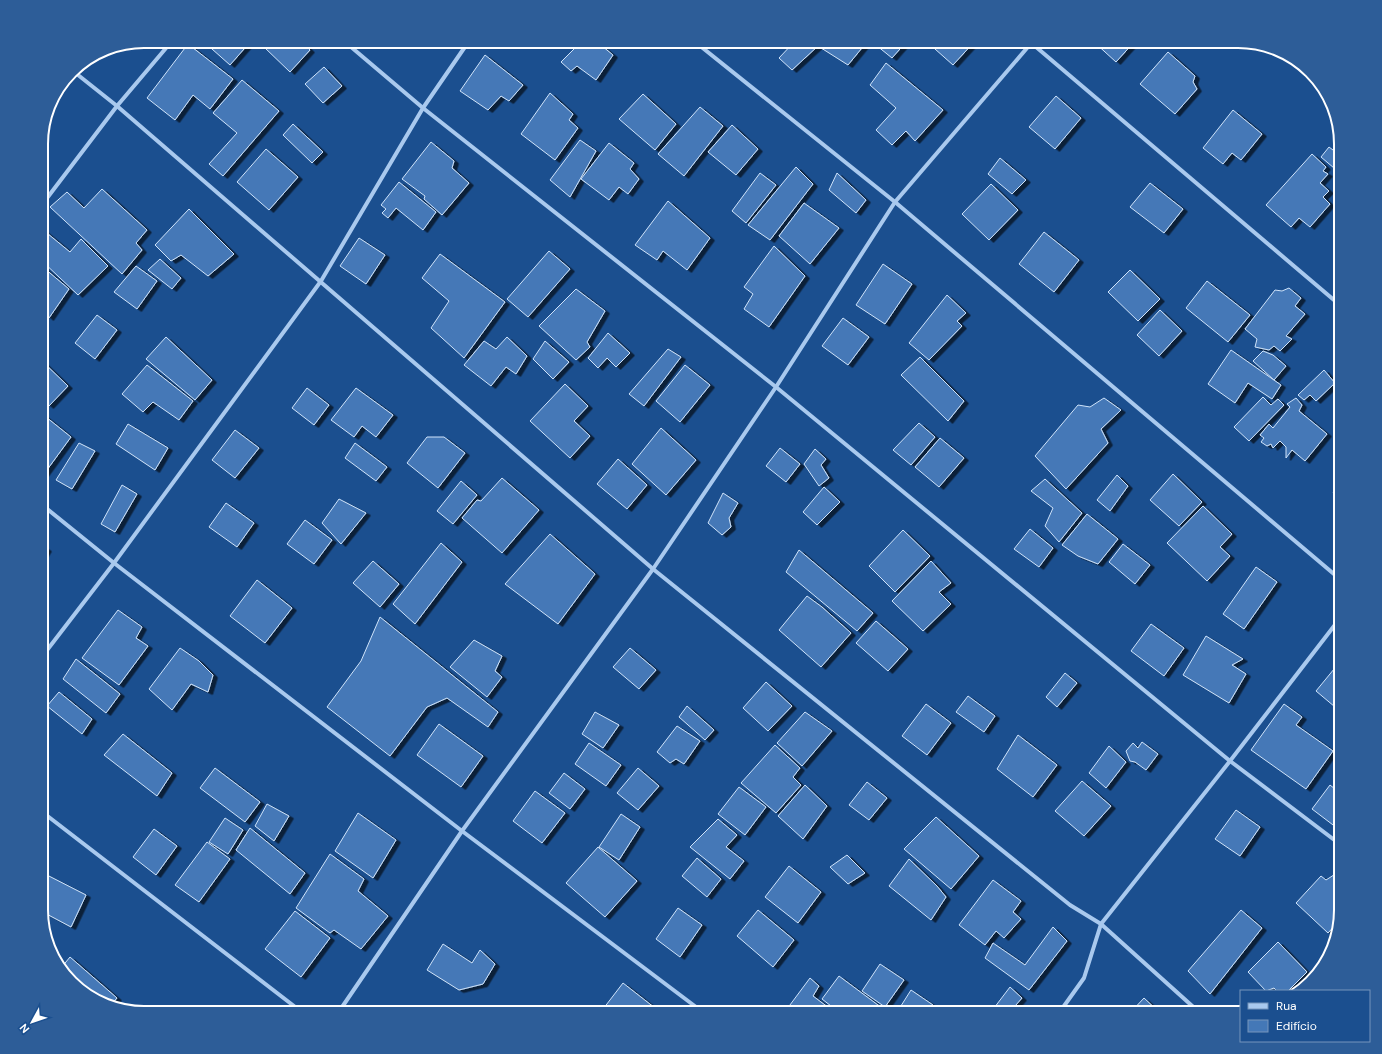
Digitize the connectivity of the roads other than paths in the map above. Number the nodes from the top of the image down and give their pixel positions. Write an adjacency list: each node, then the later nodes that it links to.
1 (166, 48): 8 (street)
2 (352, 48): 9 (street)
3 (464, 48): 9 (street)
4 (703, 48): 11 (street)
5 (1026, 48): 11 (street)
6 (1038, 48): 13 (street)
7 (78, 75): 8 (street)
8 (117, 106): 10 (street); 12 (street)
9 (424, 108): 12 (street); 14 (street)
10 (48, 197)
11 (895, 202): 14 (street); 18 (street)
12 (321, 281): 16 (street); 17 (street)
13 (1334, 300)
14 (776, 387): 17 (street); 21 (street)
15 (48, 510): 16 (street)
16 (114, 563): 20 (street); 23 (street)
17 (654, 569): 23 (street); 25 (street)
18 (1334, 574)
19 (1334, 626): 21 (street)
20 (48, 649)
21 (1230, 761): 24 (street); 25 (street)
22 (48, 816): 26 (street)
23 (462, 831): 27 (street); 28 (street)
24 (1334, 840)
25 (1101, 924): 29 (street); 30 (street)
26 (294, 1006)
27 (343, 1006)
28 (695, 1006)
29 (1064, 1006)
30 (1192, 1006)

